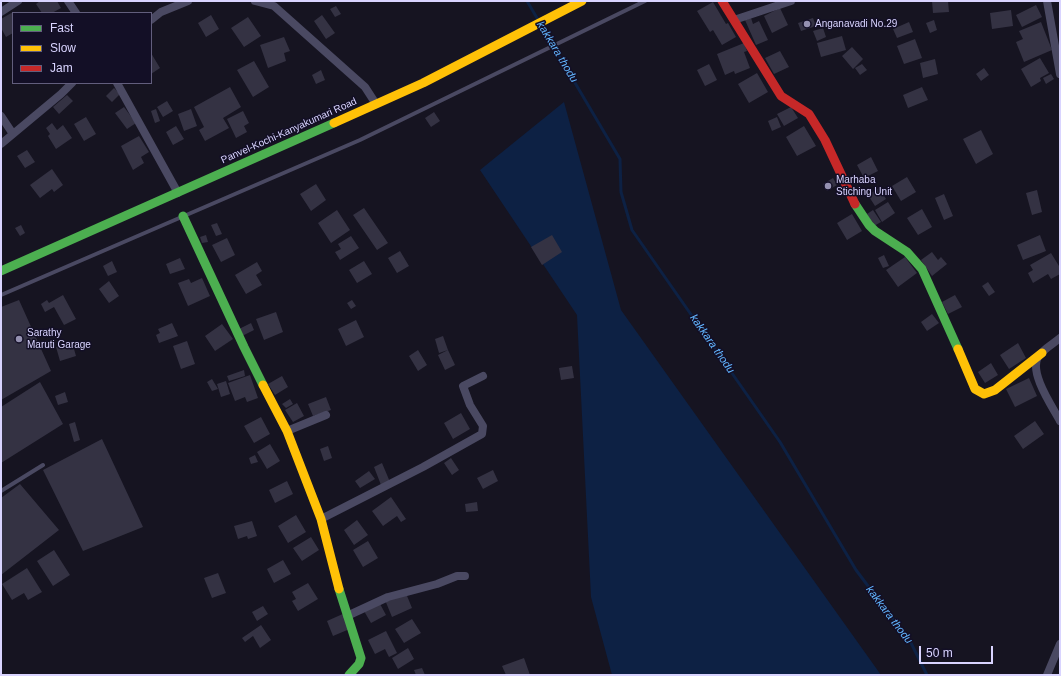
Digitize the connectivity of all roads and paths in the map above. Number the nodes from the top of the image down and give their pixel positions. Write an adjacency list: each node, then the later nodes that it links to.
1 (18, 1): 10 (street)
2 (68, 1): 11 (street)
3 (188, 1): 12 (street)
4 (255, 1): 17 (street)
5 (582, 1): 17 (main road, Panvel-Kochi-Kanyakumari Road)
6 (645, 1): 22 (lane)
7 (722, 1): 13 (main road)
8 (791, 1): 13 (street)
9 (1047, 1): 14 (street)
10 (1, 12)
11 (75, 12)
12 (152, 19)
13 (734, 20): 26 (main road)
14 (1060, 74)
15 (71, 84): 19 (street)
16 (118, 84): 21 (street)
17 (376, 104): 21 (main road, Panvel-Kochi-Kanyakumari Road)
18 (1, 116): 19 (street)
19 (13, 134): 20 (street)
20 (1, 144)
21 (178, 193): 23 (main road, Panvel-Kochi-Kanyakumari Road)
22 (183, 216): 24 (lane); 30 (main road)
23 (1, 271)
24 (1, 295)
25 (1060, 338): 26 (street)
26 (1042, 353): 29 (street)
27 (483, 376): 33 (street)
28 (326, 415): 30 (street)
29 (1060, 421)
30 (286, 432): 33 (main road)
31 (43, 465): 32 (lane)
32 (1, 491)
33 (321, 519): 35 (main road)
34 (465, 576): 35 (street)
35 (347, 616): 37 (main road)
36 (1060, 644): 38 (street)
37 (349, 675)
38 (1047, 675)

